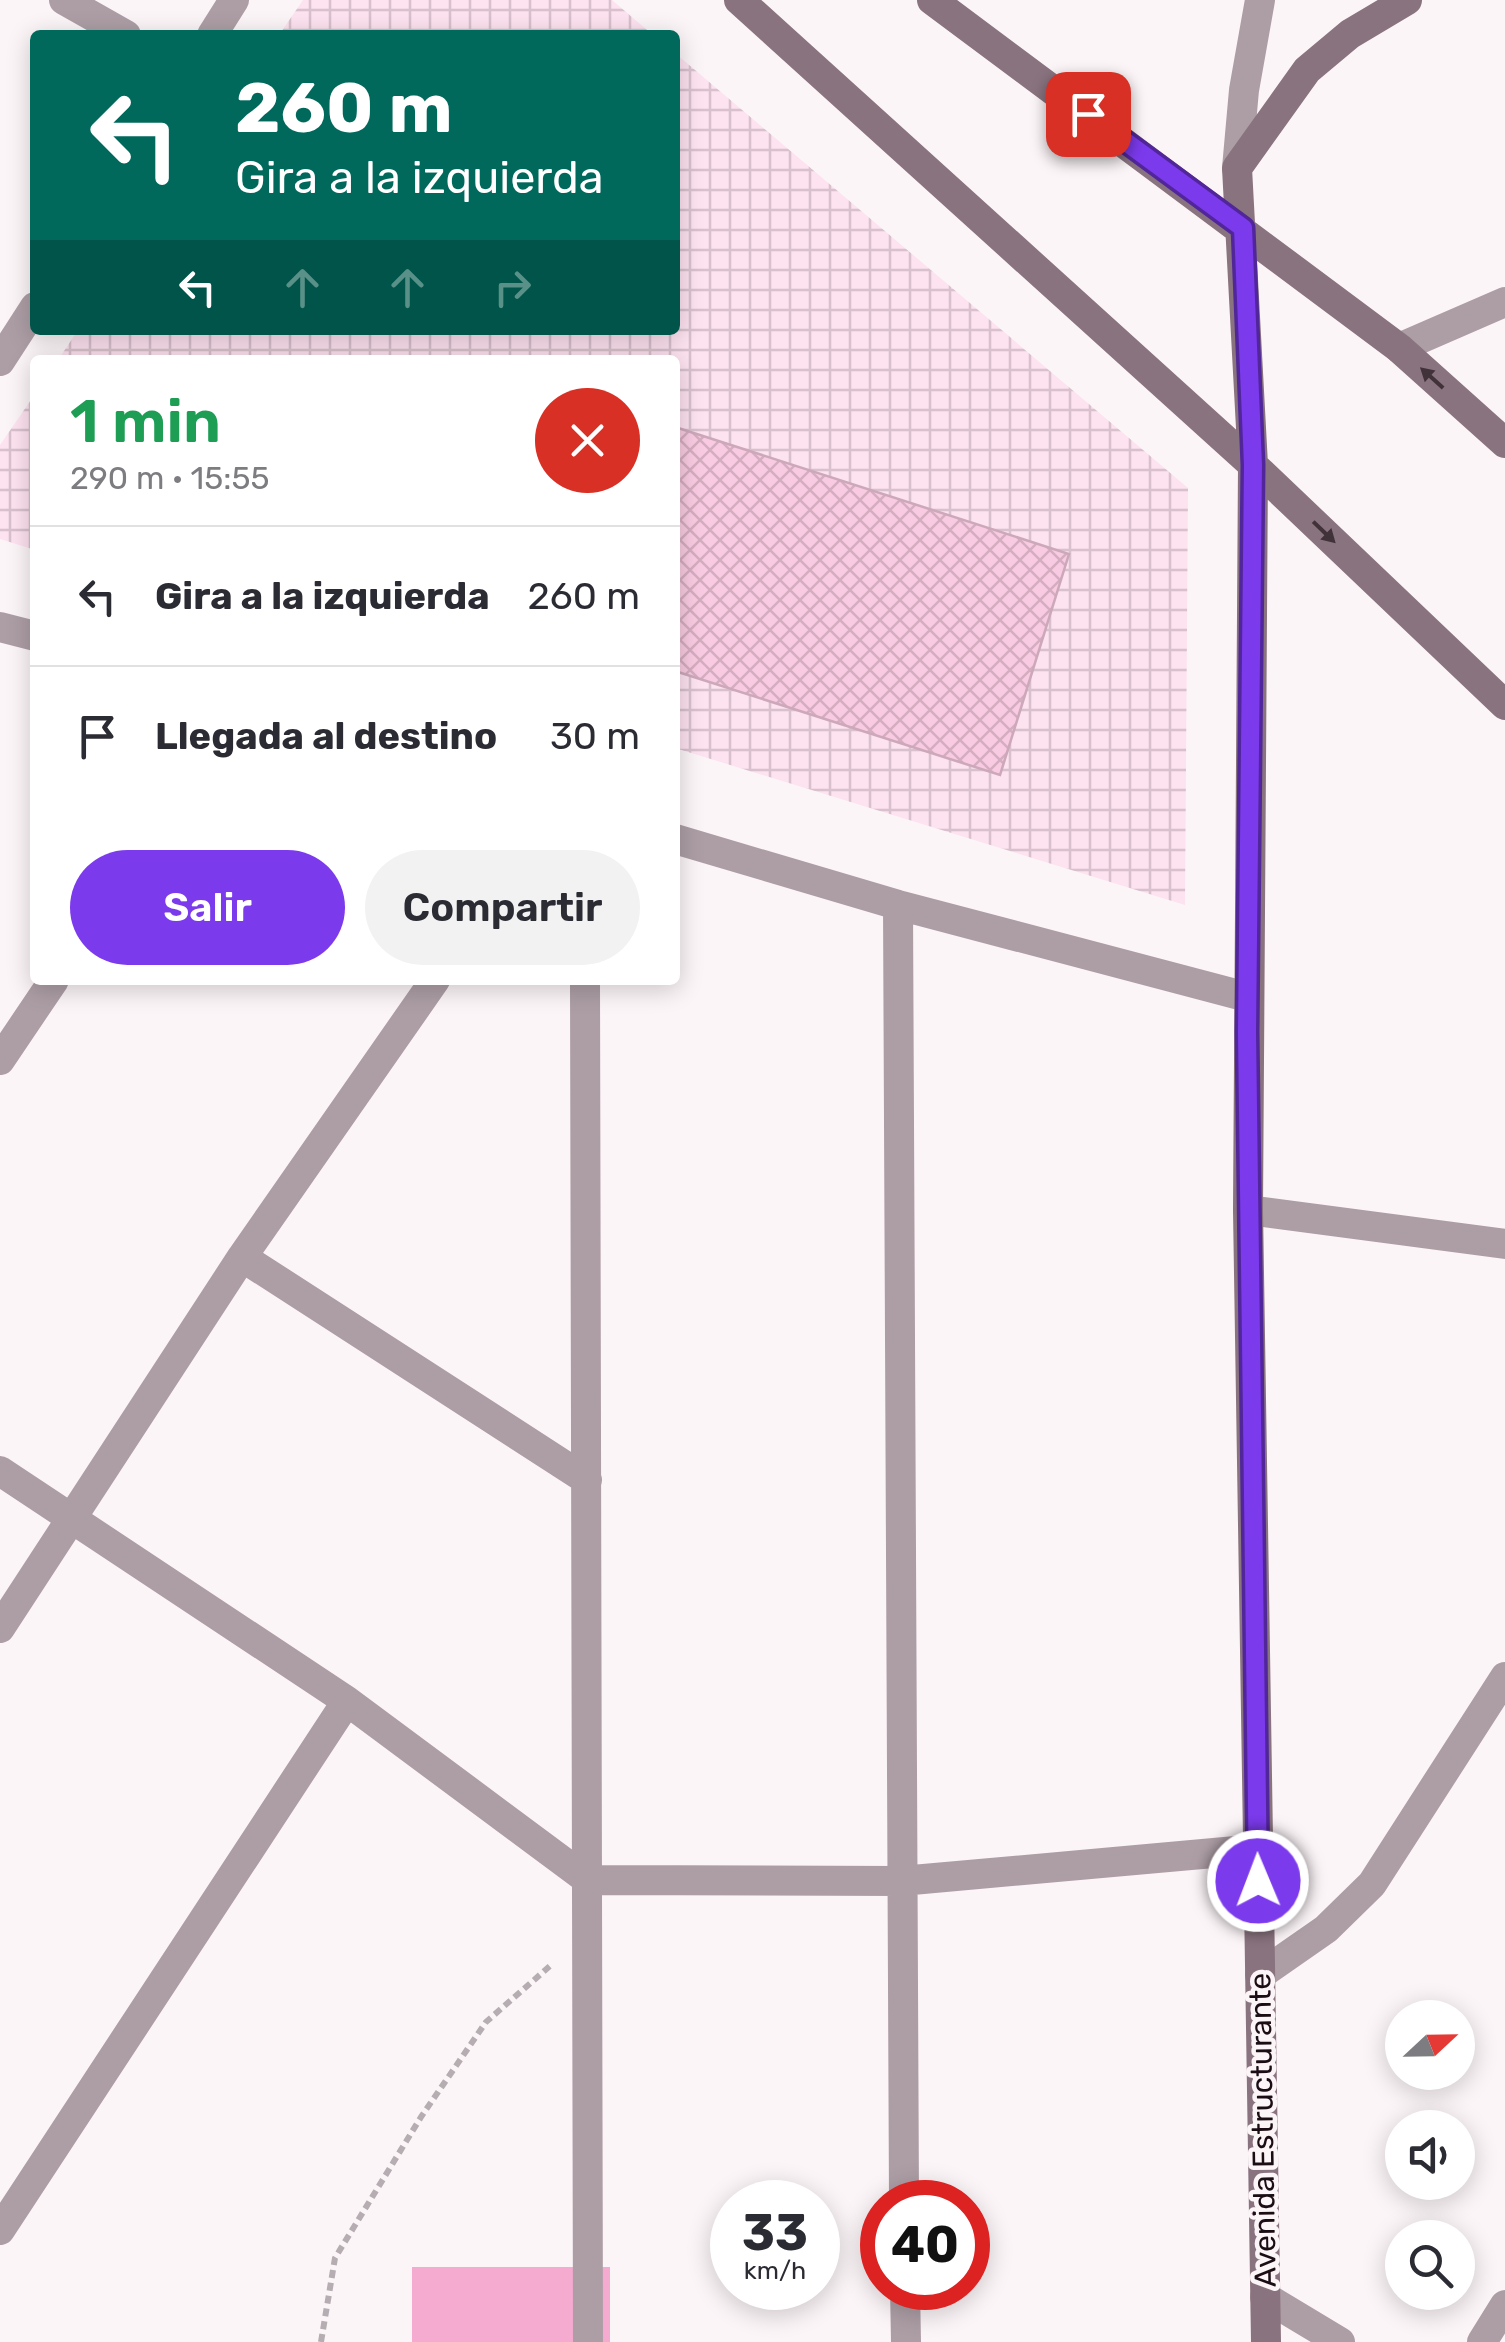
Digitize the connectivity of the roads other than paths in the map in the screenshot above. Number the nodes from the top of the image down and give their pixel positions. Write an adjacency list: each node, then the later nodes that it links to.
1 (64, 0): 7 (street)
2 (234, 0): 8 (street)
3 (739, 0): 16 (street)
4 (932, 0): 10 (street)
5 (1260, 0): 9 (street, Avenida Estructurante)
6 (1406, 0): 9 (street)
7 (117, 30)
8 (215, 30)
9 (1237, 168): 10 (street, Avenida Estructurante)
10 (1243, 228): 13 (street); 16 (street, Avenida Estructurante)
11 (1505, 302): 13 (street)
12 (30, 314): 14 (street)
13 (1399, 348): 15 (street, one-way to 13)
14 (1, 358)
15 (1505, 443)
16 (1253, 465): 19 (street, one-way to 19); 25 (street, Avenida Estructurante)
17 (0, 628): 18 (street)
18 (30, 635)
19 (1505, 705)
20 (680, 840): 21 (street)
21 (898, 905): 25 (street); 38 (street)
22 (51, 985): 26 (street)
23 (432, 985): 29 (street)
24 (585, 985): 31 (street)
25 (1247, 997): 27 (street, Avenida Estructurante)
26 (0, 1060)
27 (1248, 1210): 28 (street); 36 (street, Avenida Estructurante)
28 (1505, 1244)
29 (242, 1257): 31 (street); 32 (street)
30 (0, 1470): 32 (street)
31 (587, 1480): 37 (street)
32 (72, 1518): 33 (street); 35 (street)
33 (0, 1628)
34 (1505, 1677): 39 (street)
35 (348, 1701): 37 (street); 41 (street)
36 (1258, 1850): 38 (street); 39 (street, Avenida Estructurante)
37 (588, 1880): 38 (street); 45 (street)
38 (901, 1881): 40 (street)
39 (1260, 1975): 42 (street, Avenida Estructurante)
40 (904, 2180)
41 (0, 2230)
42 (1266, 2297): 47 (street, Avenida Estructurante); 48 (street)
43 (1505, 2305): 49 (street)
44 (905, 2310): 46 (street)
45 (588, 2342)
46 (906, 2342)
47 (1266, 2342)
48 (1340, 2342)
49 (1482, 2342)

